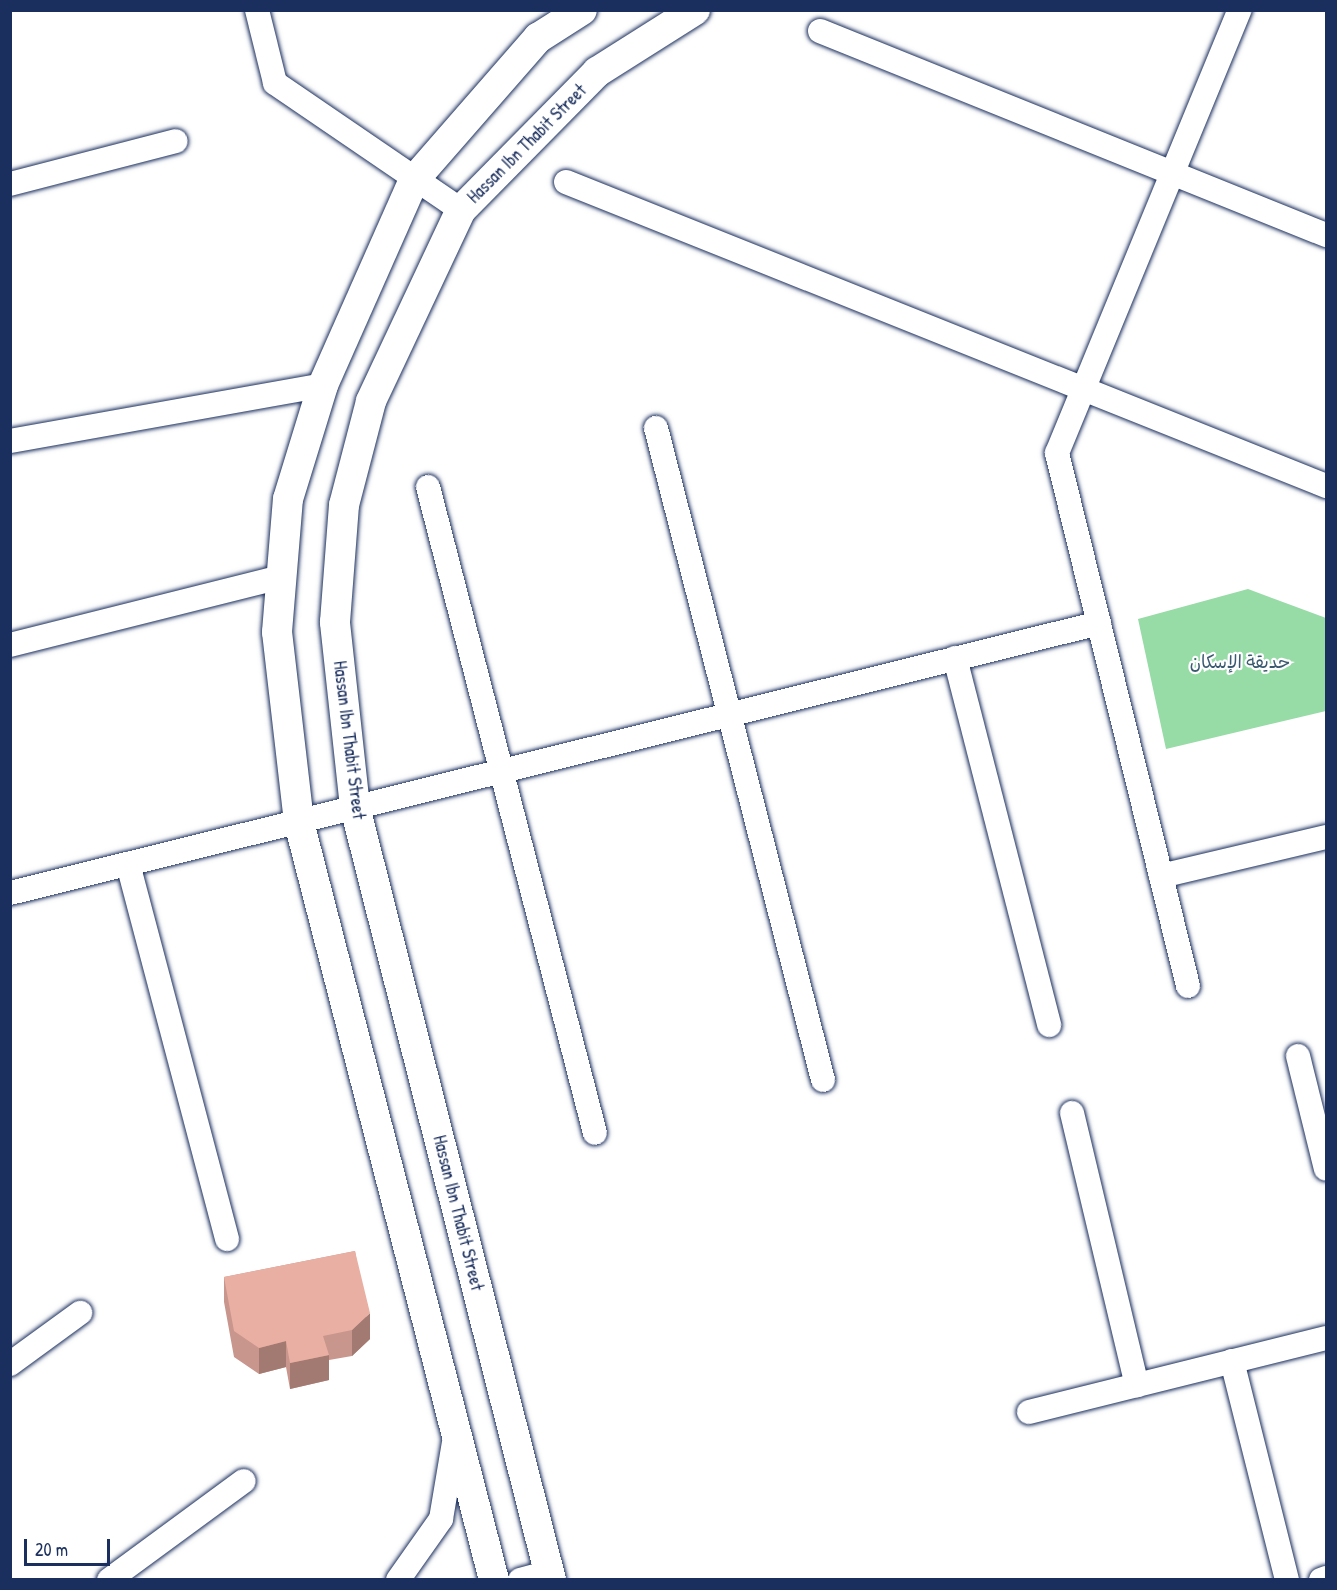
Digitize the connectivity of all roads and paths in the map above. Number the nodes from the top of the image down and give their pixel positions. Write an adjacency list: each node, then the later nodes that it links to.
1 (257, 10): 8 (street)
2 (582, 10): 8 (street)
3 (695, 10): 11 (street, Hassan Ibn Thabit Street)
4 (1240, 10): 7 (street)
5 (820, 30): 7 (street)
6 (176, 141): 10 (street)
7 (1173, 173): 12 (street); 14 (street)
8 (414, 180): 11 (street); 13 (street)
9 (566, 182): 14 (street)
10 (10, 184)
11 (462, 210): 25 (street, Hassan Ibn Thabit Street)
12 (1326, 235)
13 (323, 386): 16 (street); 19 (street)
14 (1084, 389): 17 (street); 20 (street)
15 (656, 428): 23 (street)
16 (10, 441)
17 (1326, 486)
18 (428, 487): 24 (street)
19 (281, 577): 21 (street); 26 (street)
20 (1099, 623): 22 (street); 29 (street)
21 (10, 645)
22 (955, 658): 23 (street); 32 (street)
23 (729, 715): 24 (street); 34 (street)
24 (501, 771): 25 (street); 36 (street)
25 (355, 807): 26 (street); 47 (street, Hassan Ibn Thabit Street)
26 (299, 822): 28 (street); 45 (street)
27 (1326, 837): 29 (street)
28 (128, 864): 30 (street); 38 (street)
29 (1161, 876): 31 (street)
30 (10, 893)
31 (1188, 986)
32 (1048, 1025)
33 (1298, 1056): 37 (street)
34 (823, 1080)
35 (1072, 1113): 43 (street)
36 (595, 1132)
37 (1326, 1169)
38 (227, 1239)
39 (80, 1313): 42 (street)
40 (1326, 1338): 41 (street)
41 (1232, 1361): 43 (street); 53 (street)
42 (10, 1364)
43 (1137, 1385): 44 (street)
44 (1029, 1412)
45 (456, 1434): 50 (street); 51 (street)
46 (244, 1481): 49 (street)
47 (550, 1576): 52 (street)
48 (1326, 1578): 54 (street)
49 (110, 1580)
50 (398, 1580)
51 (494, 1580)
52 (519, 1580)
53 (1287, 1580)
54 (1321, 1580)

